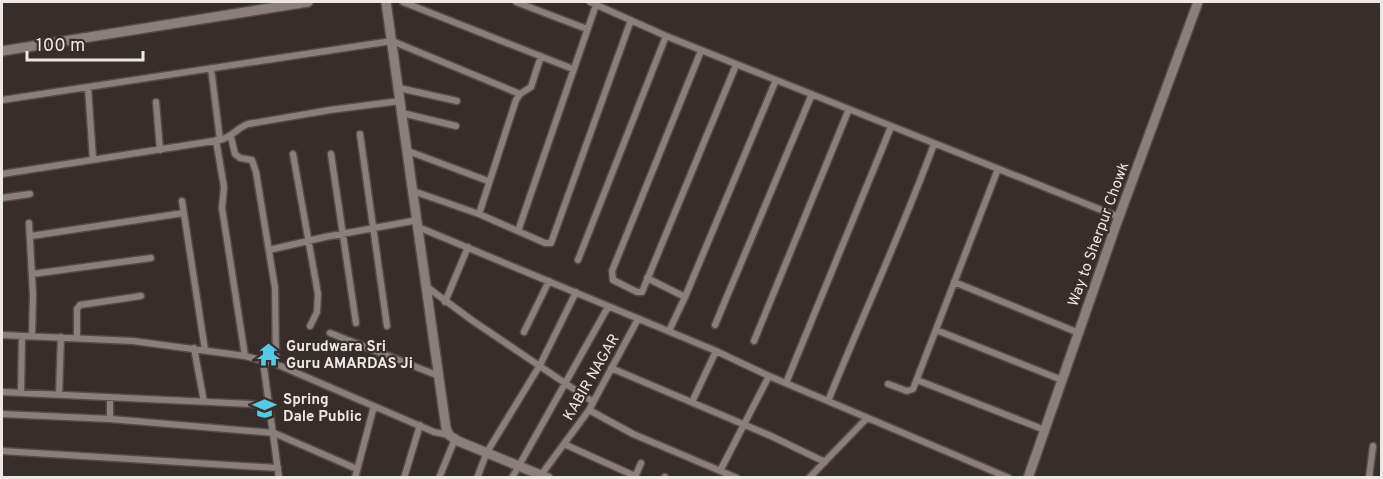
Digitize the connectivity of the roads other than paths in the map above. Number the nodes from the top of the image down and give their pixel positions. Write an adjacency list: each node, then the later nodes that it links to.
1 (308, 2): 11 (street)
2 (386, 2): 10 (street)
3 (403, 2): 13 (street)
4 (516, 2): 8 (street)
5 (594, 2): 7 (street); 8 (street)
6 (1198, 2): 48 (street, Way to Sherpur Chowk)
7 (631, 20): 9 (street); 52 (street)
8 (587, 29): 16 (street)
9 (666, 36): 12 (street); 59 (street)
10 (392, 41): 15 (street); 19 (street); 20 (street)
11 (2, 51)
12 (701, 51): 14 (street); 61 (street)
13 (541, 56): 16 (street); 20 (street)
14 (736, 65): 17 (street); 61 (street)
15 (211, 68): 18 (street); 32 (street)
16 (573, 69): 52 (street)
17 (776, 80): 21 (street); 67 (street)
18 (88, 87): 22 (street); 38 (street)
19 (399, 88): 23 (street); 24 (street)
20 (520, 94): 41 (street)
21 (812, 94): 26 (street); 72 (street)
22 (2, 100)
23 (400, 101): 27 (street); 31 (street)
24 (457, 101)
25 (156, 102): 34 (street)
26 (849, 110): 29 (street); 85 (street)
27 (402, 113): 28 (street); 35 (street)
28 (456, 126)
29 (891, 127): 33 (street); 98 (street)
30 (360, 134): 51 (street)
31 (231, 137): 32 (street); 57 (street)
32 (218, 140): 34 (street); 89 (street)
33 (934, 144): 39 (street); 105 (street)
34 (160, 150): 38 (street)
35 (408, 151): 41 (street); 42 (street)
36 (293, 154): 55 (street)
37 (331, 154): 53 (street)
38 (93, 160): 40 (street)
39 (998, 169): 48 (street); 63 (street)
40 (2, 174)
41 (488, 181): 47 (street)
42 (413, 191): 47 (street); 50 (street)
43 (30, 194): 44 (street)
44 (2, 198)
45 (182, 201): 46 (street)
46 (184, 213): 54 (street); 87 (street)
47 (478, 214): 52 (street)
48 (1119, 217): 79 (street, Way to Sherpur Chowk)
49 (29, 223): 54 (street)
50 (418, 224): 51 (street); 56 (street); 64 (street)
51 (374, 227): 53 (street); 73 (street)
52 (518, 231)
53 (343, 234): 55 (street); 71 (street)
54 (31, 236): 60 (street)
55 (309, 241): 57 (street); 74 (street)
56 (468, 247): 62 (street); 68 (street)
57 (269, 250): 91 (street)
58 (151, 258): 60 (street)
59 (578, 260)
60 (32, 274): 82 (street)
61 (647, 278): 67 (street)
62 (549, 281): 65 (street); 77 (street)
63 (954, 282): 75 (street); 79 (street)
64 (427, 286): 68 (street); 94 (street)
65 (576, 292): 69 (street); 92 (street)
66 (141, 296): 84 (street)
67 (686, 297): 76 (street)
68 (445, 302): 92 (street)
69 (608, 306): 70 (street); 99 (street)
70 (638, 319): 76 (street); 93 (street, KABIR NAGAR)
71 (356, 323)
72 (715, 325)
73 (387, 326)
74 (310, 327)
75 (936, 330): 96 (street); 97 (street)
76 (669, 331): 88 (street)
77 (524, 332)
78 (330, 333): 94 (street)
79 (1079, 333): 97 (street, Way to Sherpur Chowk)
80 (2, 336): 81 (street)
81 (22, 336): 82 (street); 102 (street)
82 (32, 336): 83 (street)
83 (61, 337): 84 (street); 103 (street)
84 (77, 338): 86 (street)
85 (754, 341)
86 (194, 348): 87 (street); 106 (street)
87 (205, 350): 89 (street)
88 (716, 351): 95 (street); 108 (street)
89 (245, 356): 90 (street)
90 (263, 361): 91 (street); 109 (street)
91 (276, 364): 110 (street)
92 (540, 365): 99 (street); 123 (street)
93 (611, 368): 107 (street, KABIR NAGAR); 108 (street)
94 (439, 376): 119 (street)
95 (769, 376): 98 (street); 116 (street)
96 (917, 380): 100 (street); 117 (street)
97 (1062, 380): 117 (street, Way to Sherpur Chowk)
98 (786, 383): 105 (street)
99 (565, 384): 107 (street); 126 (street)
100 (888, 384)
101 (2, 392): 102 (street)
102 (21, 392): 103 (street)
103 (59, 394): 104 (street)
104 (110, 397): 106 (street); 114 (street)
105 (828, 401): 113 (street)
106 (204, 402): 109 (street)
107 (593, 402): 111 (street, KABIR NAGAR)
108 (692, 402): 116 (street)
109 (270, 405): 118 (street)
110 (374, 406): 115 (street); 128 (street)
111 (589, 410): 120 (street, KABIR NAGAR); 129 (street)
112 (2, 414): 114 (street)
113 (867, 418): 124 (street); 140 (street)
114 (110, 420): 118 (street)
115 (420, 425): 119 (street); 133 (street)
116 (745, 425): 124 (street); 129 (street)
117 (1045, 430): 141 (street, Way to Sherpur Chowk)
118 (274, 433): 127 (street); 128 (street)
119 (452, 437): 123 (street); 134 (street)
120 (564, 444): 130 (street, KABIR NAGAR); 137 (street)
121 (1373, 446): 142 (street)
122 (2, 450): 127 (street)
123 (488, 452): 126 (street); 135 (street)
124 (825, 462): 139 (street)
125 (641, 463): 137 (street)
126 (519, 465): 130 (street); 136 (street)
127 (278, 468): 131 (street)
128 (357, 469): 132 (street)
129 (720, 471): 138 (street)
130 (544, 476)
131 (279, 477)
132 (355, 477)
133 (404, 477)
134 (439, 477)
135 (477, 477)
136 (512, 477)
137 (635, 477)
138 (737, 477)
139 (809, 477)
140 (1009, 477)
141 (1028, 477)
142 (1369, 477)

